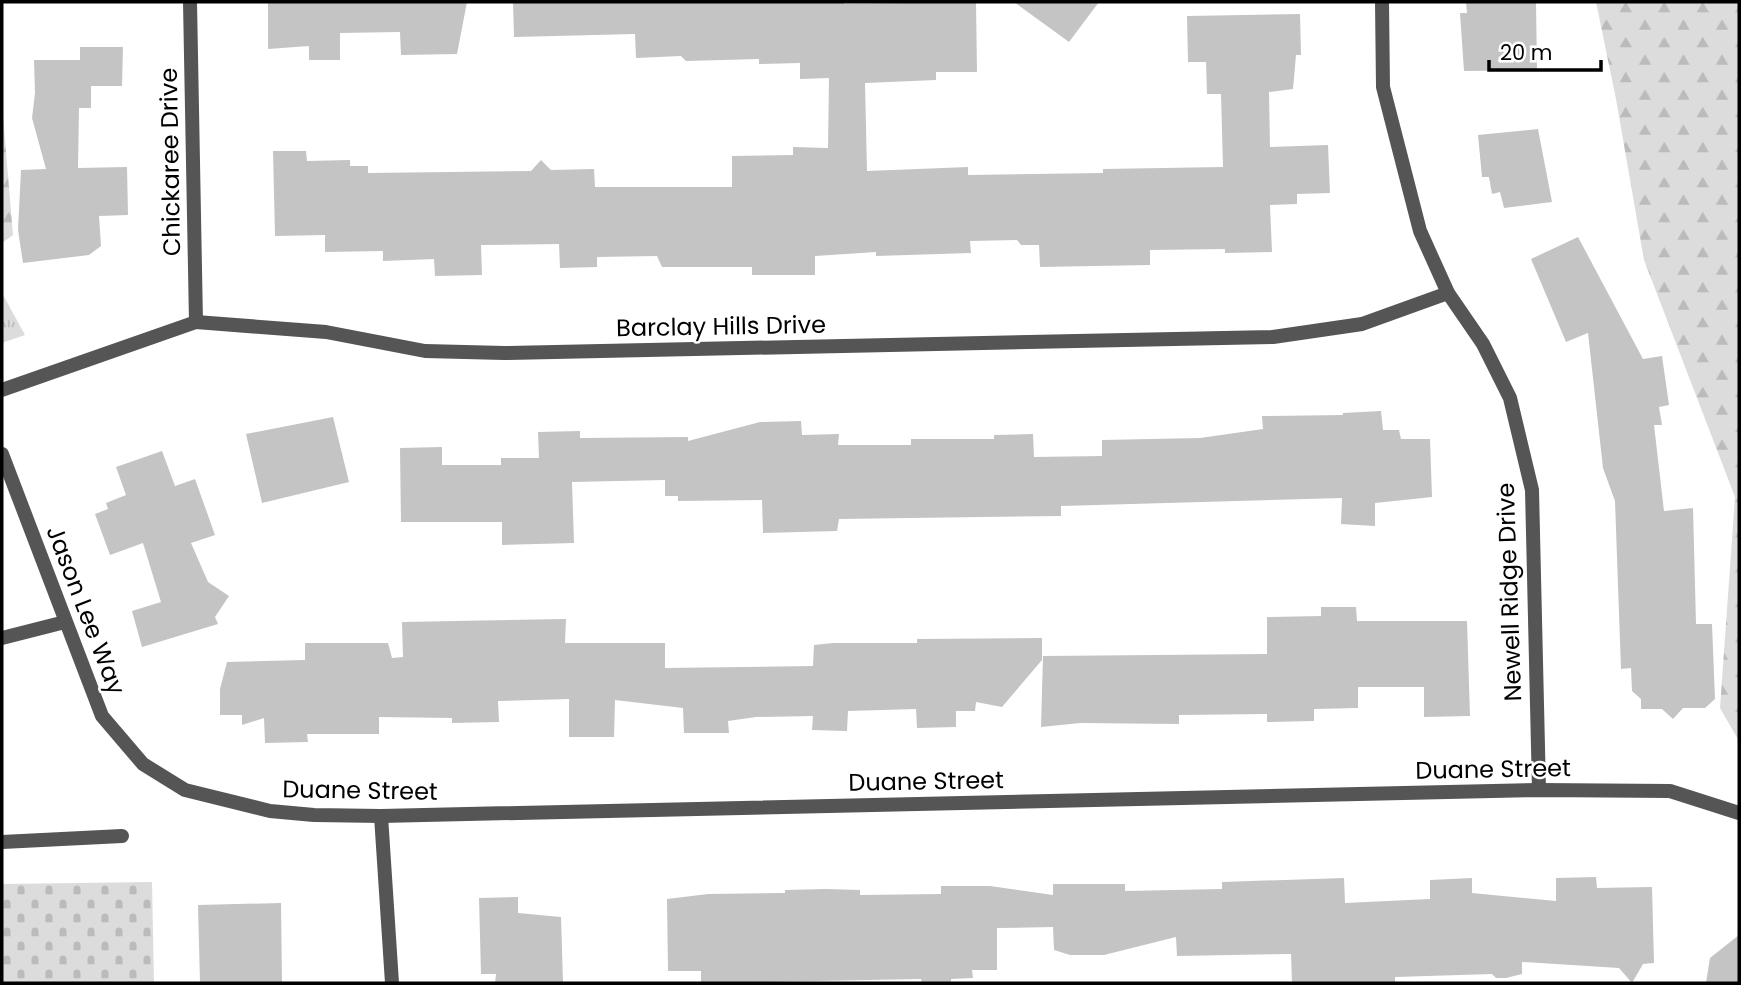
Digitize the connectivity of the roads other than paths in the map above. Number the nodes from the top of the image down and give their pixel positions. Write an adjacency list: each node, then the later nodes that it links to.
1 (190, 2): 4 (street, Chickaree Drive)
2 (1381, 2): 3 (street, Newell Ridge Drive)
3 (1448, 293): 4 (street, Barclay Hills Drive); 10 (street, Newell Ridge Drive)
4 (196, 322): 5 (street, Barclay Hills Drive)
5 (2, 390)
6 (2, 454): 7 (street, Jason Lee Way)
7 (65, 622): 8 (street); 9 (street, Jason Lee Way)
8 (2, 638)
9 (185, 790): 12 (street, Duane Street)
10 (1539, 790): 11 (street, Duane Street); 12 (street, Duane Street)
11 (1739, 813)
12 (381, 816): 15 (street)
13 (122, 836): 14 (street)
14 (2, 842)
15 (393, 983)

